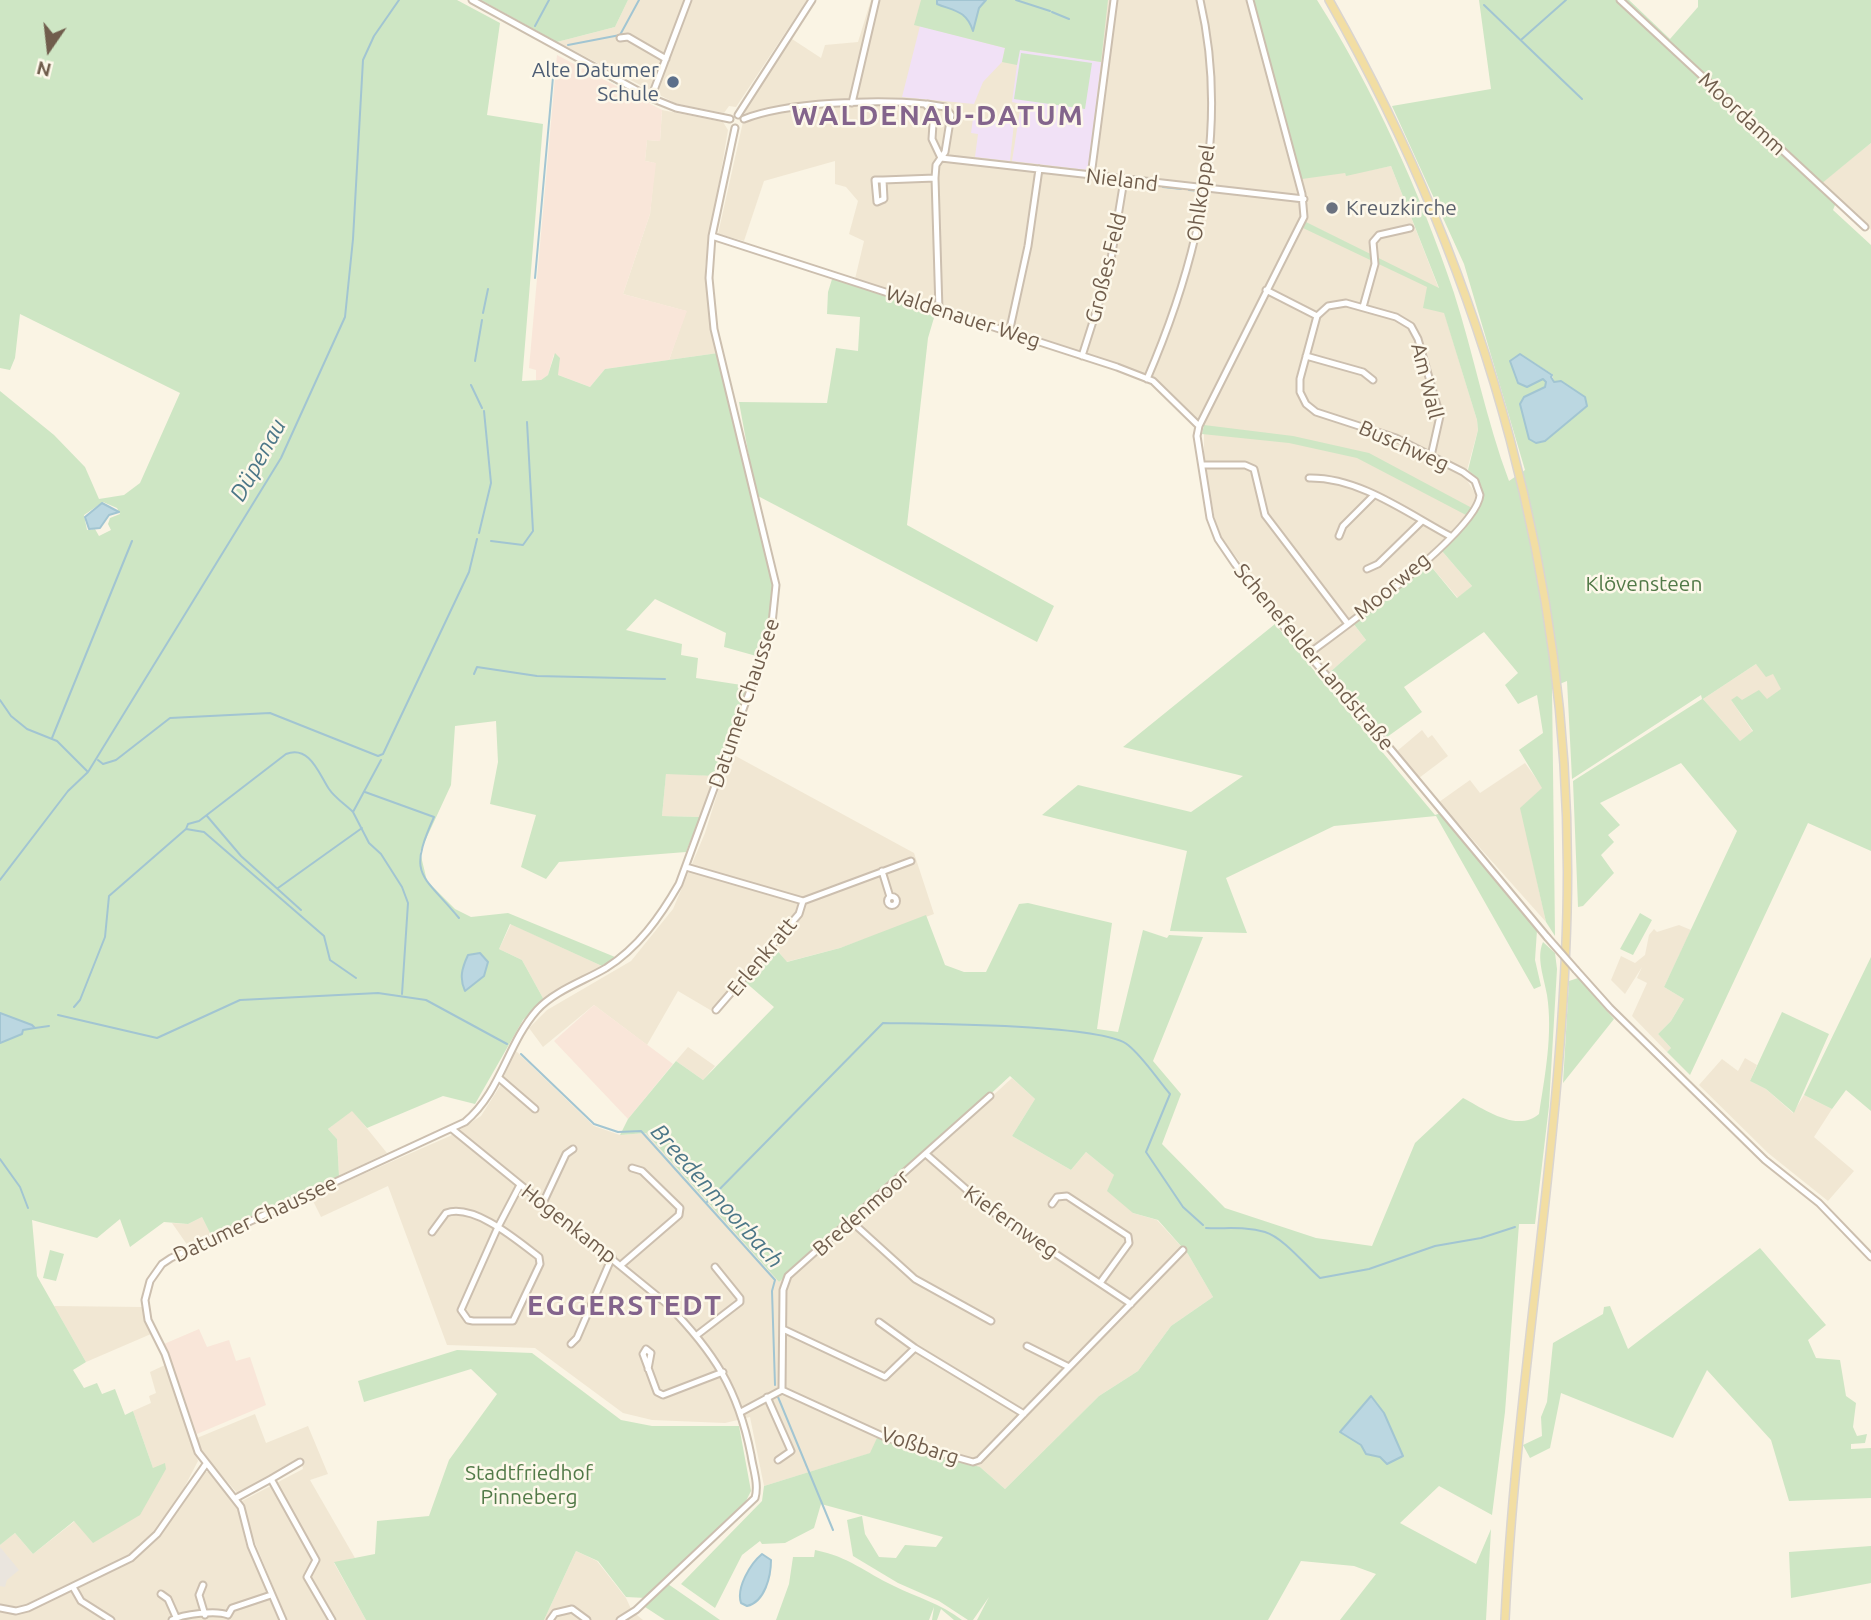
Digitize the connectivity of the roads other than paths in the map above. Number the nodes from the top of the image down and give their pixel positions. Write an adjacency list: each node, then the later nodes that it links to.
1 (472, 0): 12 (street)
2 (688, 0): 11 (street)
3 (812, 0): 15 (street)
4 (876, 0): 13 (street)
5 (1114, 0): 20 (street)
6 (1200, 0): 24 (street, Ohlkoppel)
7 (1250, 0): 25 (street)
8 (1329, 0): 108 (main road)
9 (1620, 0): 26 (street, Moordamm)
10 (620, 38): 11 (street)
11 (666, 59): 12 (street)
12 (651, 99): 16 (street)
13 (852, 103): 14 (street); 15 (street)
14 (935, 109): 18 (street); 18 (street)
15 (741, 117): 16 (street); 17 (street)
16 (730, 119): 17 (street)
17 (735, 128): 28 (street, Datumer Chaussee)
18 (941, 158): 19 (street, Nieland); 21 (street)
19 (1039, 169): 20 (street, Nieland); 33 (street)
20 (1091, 176): 23 (street, Nieland)
21 (935, 178): 22 (street); 31 (street)
22 (883, 180)
23 (1125, 180): 24 (street, Nieland); 34 (street, Großes Feld)
24 (1205, 189): 25 (street, Nieland); 36 (street, Ohlkoppel)
25 (1304, 200): 29 (street)
26 (1865, 227)
27 (1410, 228): 30 (street)
28 (712, 236): 31 (street, Waldenauer Weg); 51 (street, Datumer Chaussee)
29 (1266, 290): 32 (street); 38 (street)
30 (1363, 307): 32 (street, Am Wall); 39 (street, Am Wall)
31 (939, 310): 33 (street, Waldenauer Weg)
32 (1317, 316): 35 (street, Buschweg)
33 (1009, 333): 34 (street, Waldenauer Weg)
34 (1082, 356): 36 (street, Waldenauer Weg)
35 (1306, 356): 37 (street); 39 (street, Buschweg)
36 (1147, 379): 38 (street, Waldenauer Weg)
37 (1373, 380)
38 (1199, 426): 40 (street, Schenefelder Landstraße)
39 (1432, 456): 43 (street, Buschweg)
40 (1202, 465): 48 (street); 49 (street, Schenefelder Landstraße)
41 (1309, 478): 42 (street)
42 (1373, 496): 44 (street); 45 (street)
43 (1472, 514): 46 (street, Moorweg)
44 (1422, 521): 46 (street); 47 (street)
45 (1339, 536)
46 (1450, 536): 48 (street, Moorweg)
47 (1367, 569)
48 (1348, 624): 49 (street, Moorweg)
49 (1308, 653): 71 (street, Schenefelder Landstraße, bridge)
50 (911, 861): 52 (street)
51 (686, 867): 54 (street); 56 (street, Datumer Chaussee)
52 (882, 872): 53 (street); 54 (street)
53 (890, 897)
54 (803, 901): 55 (street, Erlenkratt)
55 (716, 1010)
56 (499, 1078): 58 (street); 59 (street, Datumer Chaussee)
57 (990, 1096): 61 (street, Bredenmoor)
58 (535, 1109)
59 (452, 1129): 63 (street, Hogenkamp); 92 (street, Datumer Chaussee)
60 (573, 1149): 64 (street)
61 (927, 1155): 66 (street, Bredenmoor); 74 (street, Kiefernweg)
62 (632, 1168): 72 (street)
63 (520, 1185): 64 (street, Hogenkamp); 67 (street)
64 (543, 1203): 70 (street, Hogenkamp)
65 (1052, 1205): 74 (street, Kiefernweg)
66 (852, 1222): 76 (street); 78 (street, Bredenmoor)
67 (498, 1227): 67 (street); 68 (street)
68 (432, 1232)
69 (1183, 1250): 75 (street, Voßbarg)
70 (612, 1258): 72 (street, Hogenkamp); 80 (street)
71 (1871, 1258)
72 (621, 1265): 79 (street, Hogenkamp)
73 (715, 1267): 79 (street)
74 (1100, 1283): 75 (street, Kiefernweg)
75 (1131, 1304): 83 (street, Voßbarg)
76 (991, 1321)
77 (879, 1322): 82 (street)
78 (783, 1329): 82 (street); 86 (street, Bredenmoor)
79 (697, 1335): 85 (street, Hogenkamp)
80 (571, 1344)
81 (1027, 1346): 83 (street)
82 (915, 1348): 89 (street)
83 (1069, 1367): 89 (street, Voßbarg)
84 (648, 1369): 85 (street)
85 (723, 1372): 88 (street, Hogenkamp)
86 (782, 1390): 87 (street); 89 (street, Voßbarg)
87 (767, 1397): 88 (street); 90 (street)
88 (741, 1412): 107 (street, Hogenkamp)
89 (1024, 1414)
90 (778, 1460)
91 (300, 1462): 93 (street)
92 (206, 1464): 94 (street, Datumer Chaussee); 96 (street)
93 (271, 1479): 94 (street); 104 (street)
94 (236, 1498): 98 (street, Datumer Chaussee)
95 (203, 1585): 100 (street)
96 (73, 1587): 99 (street); 102 (street)
97 (161, 1594): 101 (street)
98 (271, 1595): 100 (street); 103 (street, Datumer Chaussee)
99 (0, 1608)
100 (205, 1615): 101 (street)
101 (174, 1619)
102 (111, 1620)
103 (283, 1620)
104 (331, 1620)
105 (550, 1620): 106 (street)
106 (587, 1620)
107 (620, 1620)
108 (1505, 1620)

